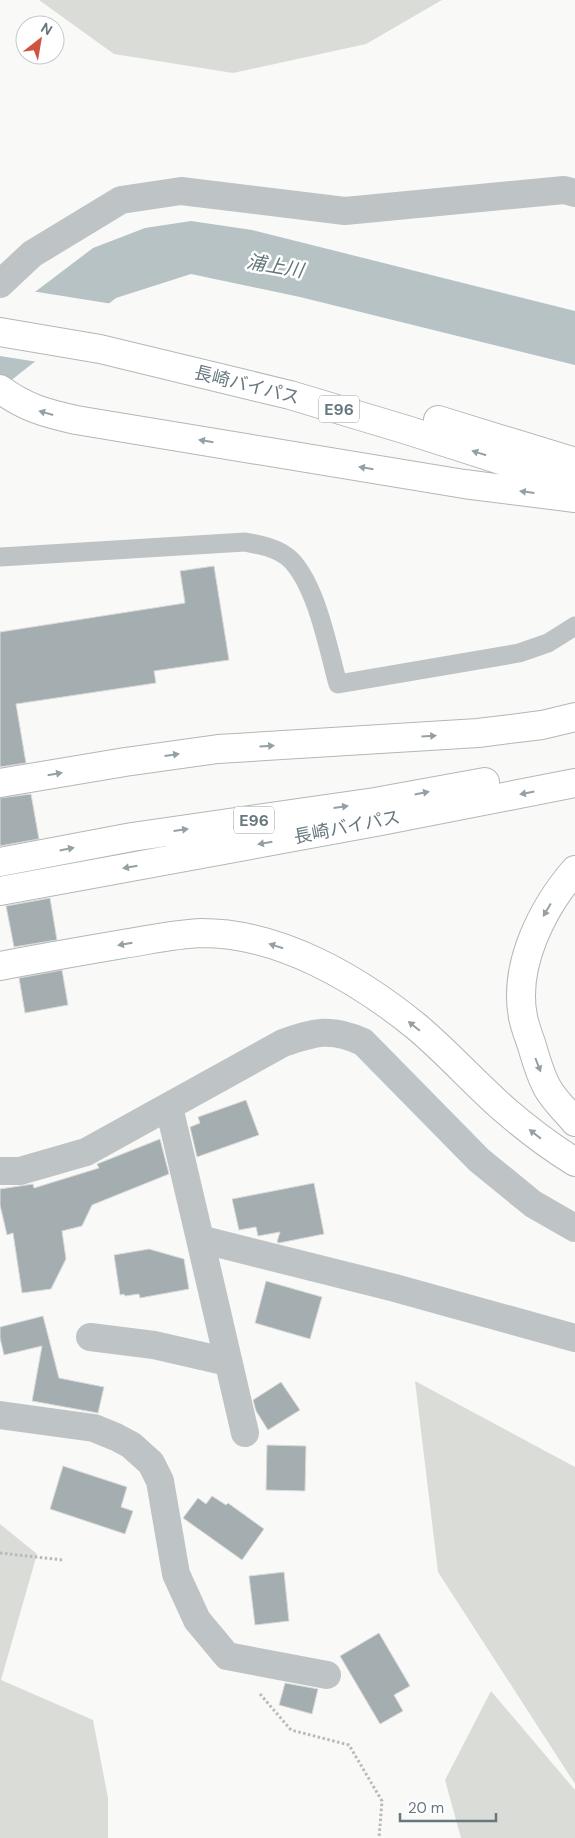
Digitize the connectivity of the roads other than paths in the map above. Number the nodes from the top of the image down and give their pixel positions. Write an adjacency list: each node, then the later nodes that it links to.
1 (575, 193): 2 (street)
2 (0, 284)
3 (0, 315): 5 (highway, 長崎バイパス / E96)
4 (0, 332): 5 (highway, 長崎バイパス / E96)
5 (100, 340): 7 (highway, 長崎バイパス / E96); 8 (highway, 長崎バイパス / E96, one-way to 5)
6 (8, 395): 9 (highway, one-way to 6)
7 (575, 462)
8 (575, 484)
9 (575, 498)
10 (0, 557): 11 (lane)
11 (575, 626)
12 (575, 717): 14 (highway, one-way to 12)
13 (575, 765): 16 (highway, 長崎バイパス / E96, one-way to 13)
14 (0, 783)
15 (575, 783): 18 (highway, 長崎バイパス / E96, one-way to 18)
16 (0, 862)
17 (575, 870): 21 (highway, one-way to 21)
18 (0, 891)
19 (0, 966): 22 (highway, one-way to 19)
20 (169, 1107): 23 (street); 24 (street); 25 (street)
21 (575, 1122)
22 (575, 1162)
23 (0, 1171)
24 (575, 1228)
25 (200, 1239): 27 (street); 28 (street)
26 (90, 1337): 28 (street)
27 (575, 1338)
28 (228, 1362): 30 (street)
29 (0, 1415): 31 (street)
30 (245, 1433)
31 (327, 1675)

